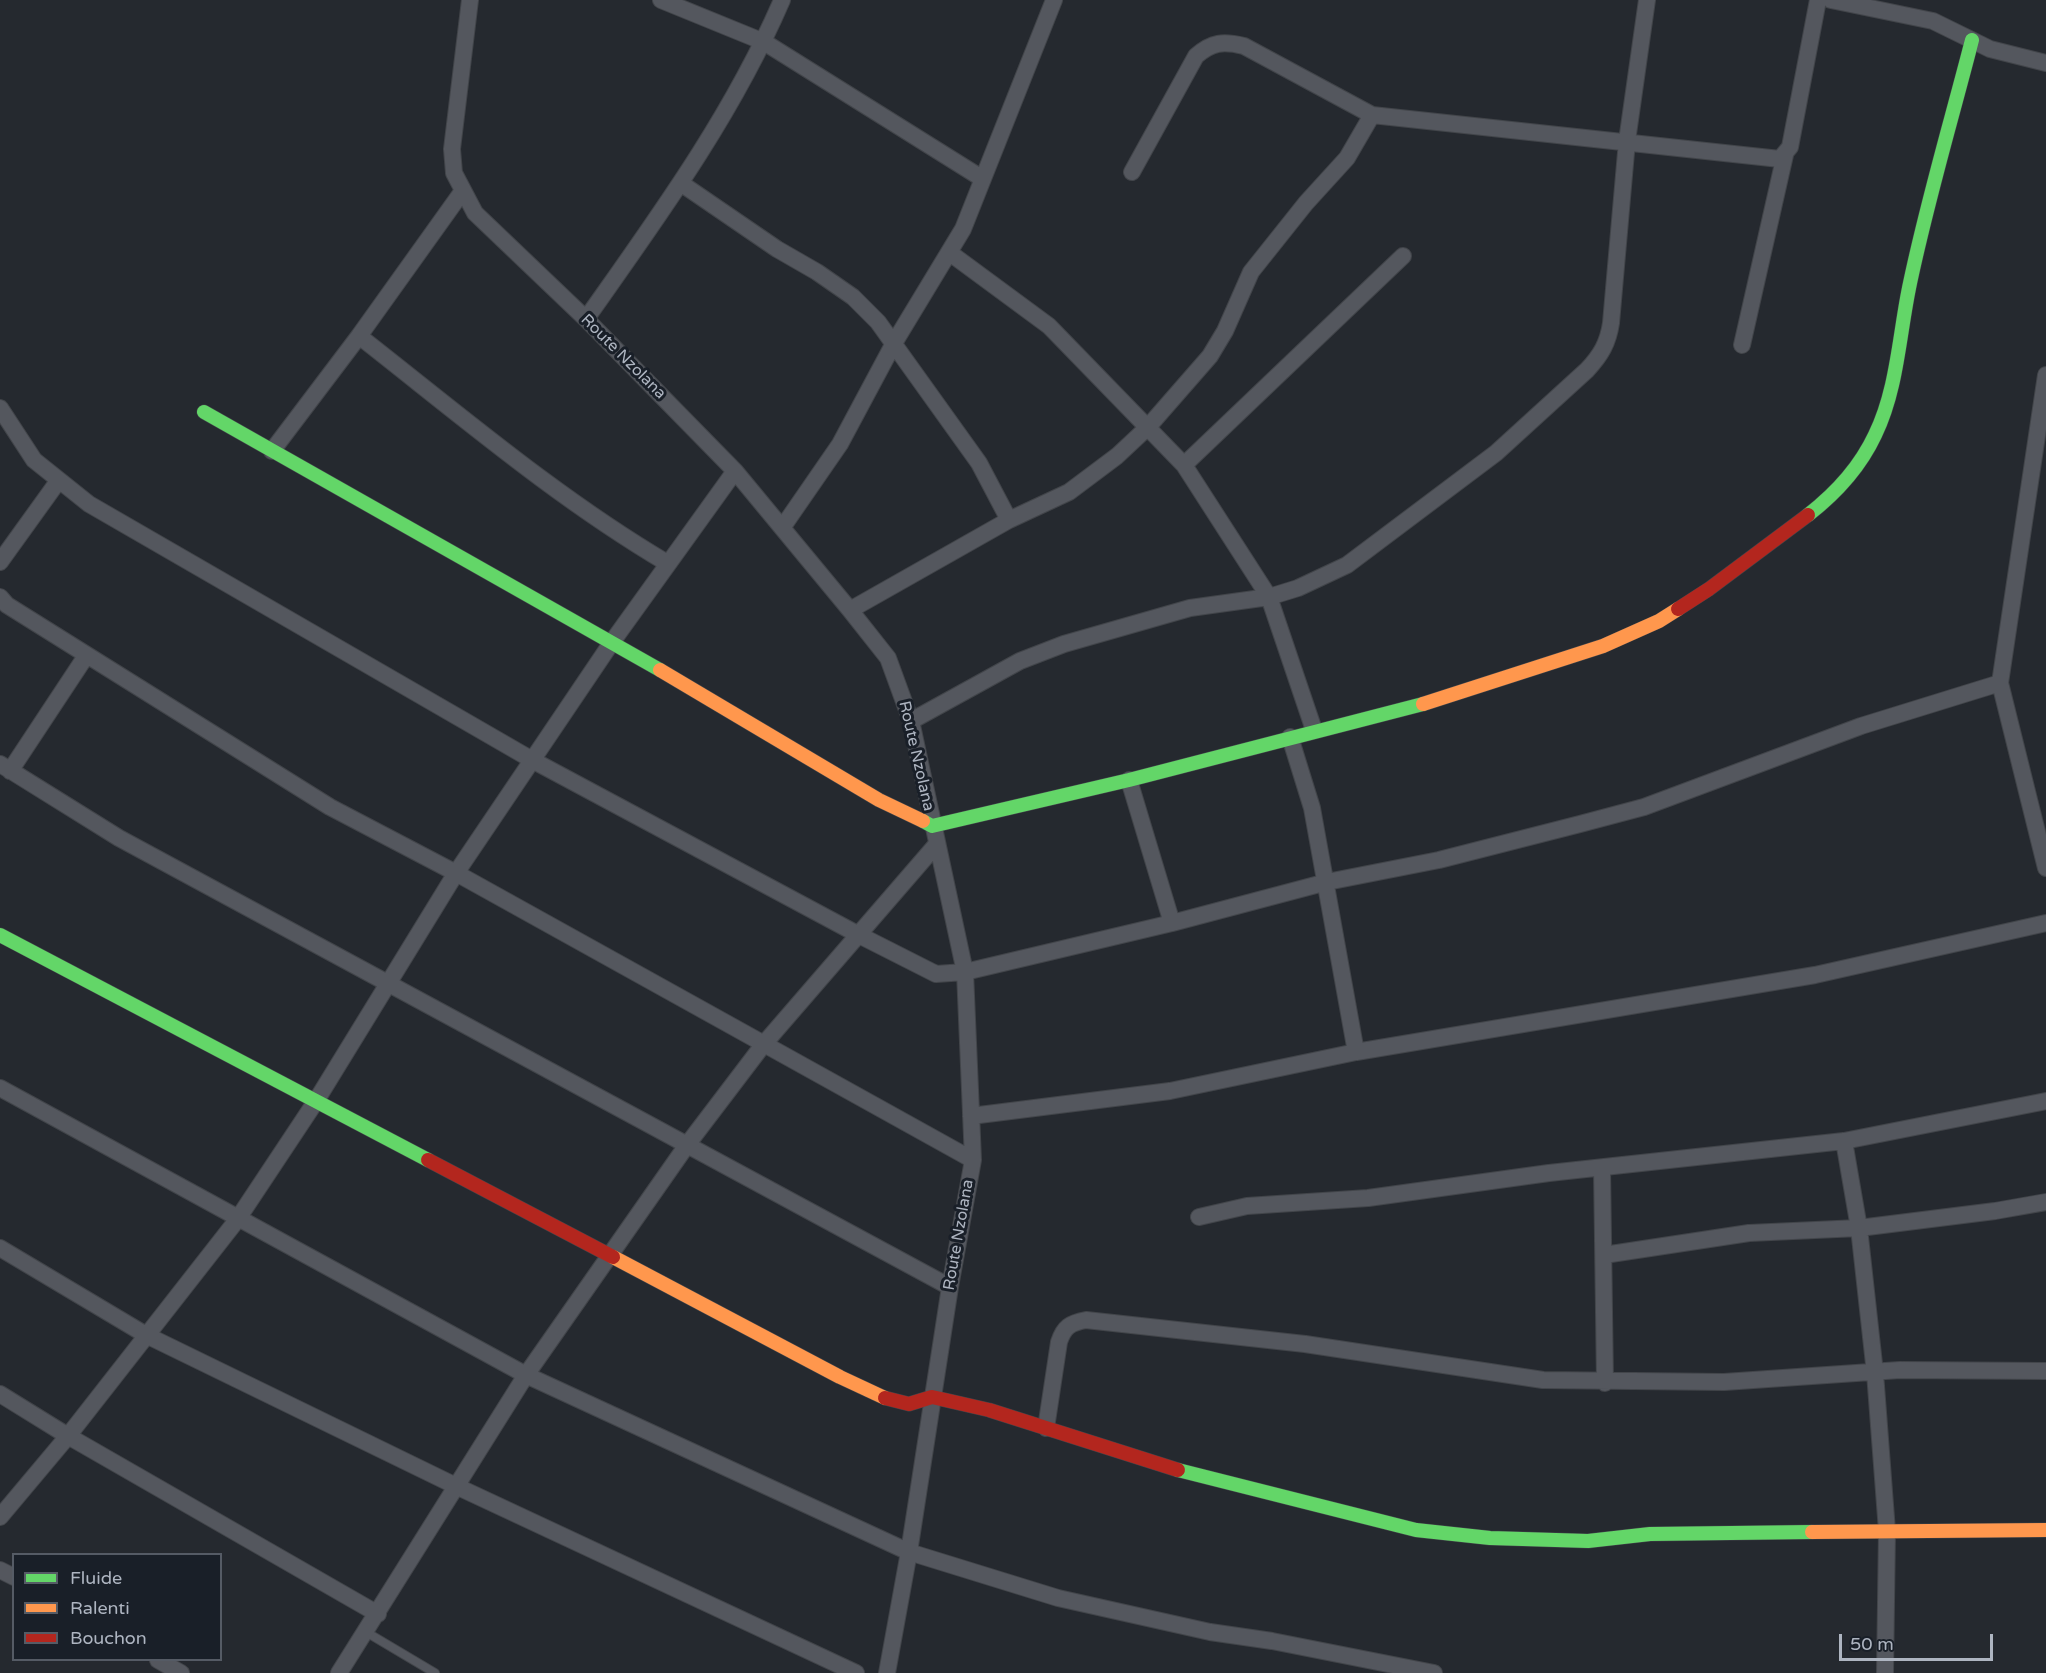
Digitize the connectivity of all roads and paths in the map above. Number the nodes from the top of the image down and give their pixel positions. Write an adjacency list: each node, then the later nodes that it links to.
1 (470, 0): 17 (street, Route Nzolana)
2 (661, 0): 9 (street)
3 (782, 0): 9 (street)
4 (1054, 0): 15 (street)
5 (1647, 0): 12 (street)
6 (1818, 0): 13 (street)
7 (1832, 0): 8 (street)
8 (1972, 40): 10 (street); 43 (street)
9 (764, 42): 15 (street); 16 (street)
10 (2046, 63)
11 (1372, 115): 12 (street); 14 (street); 27 (street)
12 (1627, 141): 13 (street); 37 (street)
13 (1785, 155): 23 (street)
14 (1132, 172)
15 (983, 179): 18 (street)
16 (682, 184): 20 (street); 22 (street)
17 (462, 192): 20 (street, Route Nzolana); 21 (street)
18 (950, 253): 22 (street); 27 (street)
19 (1403, 256): 29 (street)
20 (586, 320): 30 (street, Route Nzolana)
21 (359, 336): 28 (street); 35 (street)
22 (894, 343): 32 (street); 33 (street)
23 (1742, 345)
24 (2046, 375): 41 (street)
25 (0, 408): 31 (street)
26 (204, 412): 28 (street)
27 (1148, 427): 29 (street); 32 (street)
28 (272, 451): 39 (street)
29 (1184, 465): 37 (street)
30 (735, 471): 33 (street, Route Nzolana); 35 (street)
31 (59, 480): 34 (street); 45 (street)
32 (1009, 520): 38 (street)
33 (782, 528): 38 (street, Route Nzolana)
34 (0, 562)
35 (667, 563): 39 (street)
36 (0, 597): 40 (street)
37 (1269, 597): 42 (street); 43 (street)
38 (850, 610): 42 (street, Route Nzolana)
39 (612, 642): 45 (street); 48 (street)
40 (86, 656): 46 (street); 51 (street)
41 (2000, 683): 50 (street); 52 (street)
42 (911, 721): 48 (street, Route Nzolana)
43 (1314, 730): 44 (street)
44 (1290, 737): 47 (street); 52 (street)
45 (534, 761): 51 (street); 56 (street)
46 (5, 768): 58 (street)
47 (1129, 780): 48 (street); 53 (street)
48 (932, 826): 49 (street, Route Nzolana)
49 (936, 844): 56 (street); 57 (street, Route Nzolana)
50 (2046, 868)
51 (456, 873): 58 (street); 59 (street)
52 (1327, 882): 53 (street); 60 (street)
53 (1172, 923): 57 (street)
54 (2046, 923): 60 (street)
55 (0, 935): 62 (street)
56 (859, 935): 57 (street); 59 (street)
57 (965, 972): 64 (street, Route Nzolana)
58 (386, 983): 62 (street); 66 (street)
59 (763, 1045): 66 (street); 67 (street)
60 (1356, 1052): 64 (street)
61 (0, 1088): 71 (street)
62 (316, 1101): 71 (street); 75 (street)
63 (2046, 1101): 65 (street)
64 (970, 1116): 67 (street, Route Nzolana)
65 (1844, 1141): 68 (street); 72 (street)
66 (687, 1145): 75 (street); 76 (street)
67 (973, 1160): 76 (street, Route Nzolana)
68 (1602, 1168): 70 (street); 74 (street)
69 (2046, 1202): 72 (street)
70 (1199, 1217)
71 (237, 1220): 77 (street); 80 (street)
72 (1859, 1228): 74 (street); 79 (street)
73 (0, 1248): 77 (street)
74 (1604, 1255): 81 (street)
75 (611, 1256): 80 (street); 83 (street)
76 (950, 1287): 83 (street, Route Nzolana)
77 (146, 1335): 85 (street); 86 (street)
78 (2046, 1371): 79 (street)
79 (1875, 1373): 81 (street); 89 (street)
80 (526, 1376): 86 (street); 90 (street)
81 (1605, 1383): 84 (street)
82 (0, 1394): 85 (street)
83 (932, 1397): 84 (street); 90 (street, Route Nzolana)
84 (1046, 1428): 89 (street)
85 (68, 1436): 87 (street); 91 (street)
86 (458, 1487): 91 (street); 97 (street)
87 (0, 1518)
88 (2046, 1530): 89 (street)
89 (1887, 1531): 100 (street)
90 (909, 1552): 98 (street, Route Nzolana); 99 (street)
91 (378, 1614): 92 (street)
92 (366, 1632): 95 (street); 96 (lane)
93 (161, 1661): 94 (street)
94 (182, 1673)
95 (339, 1673)
96 (435, 1673)
97 (856, 1673)
98 (887, 1673)
99 (1434, 1673)
100 (1885, 1673)

